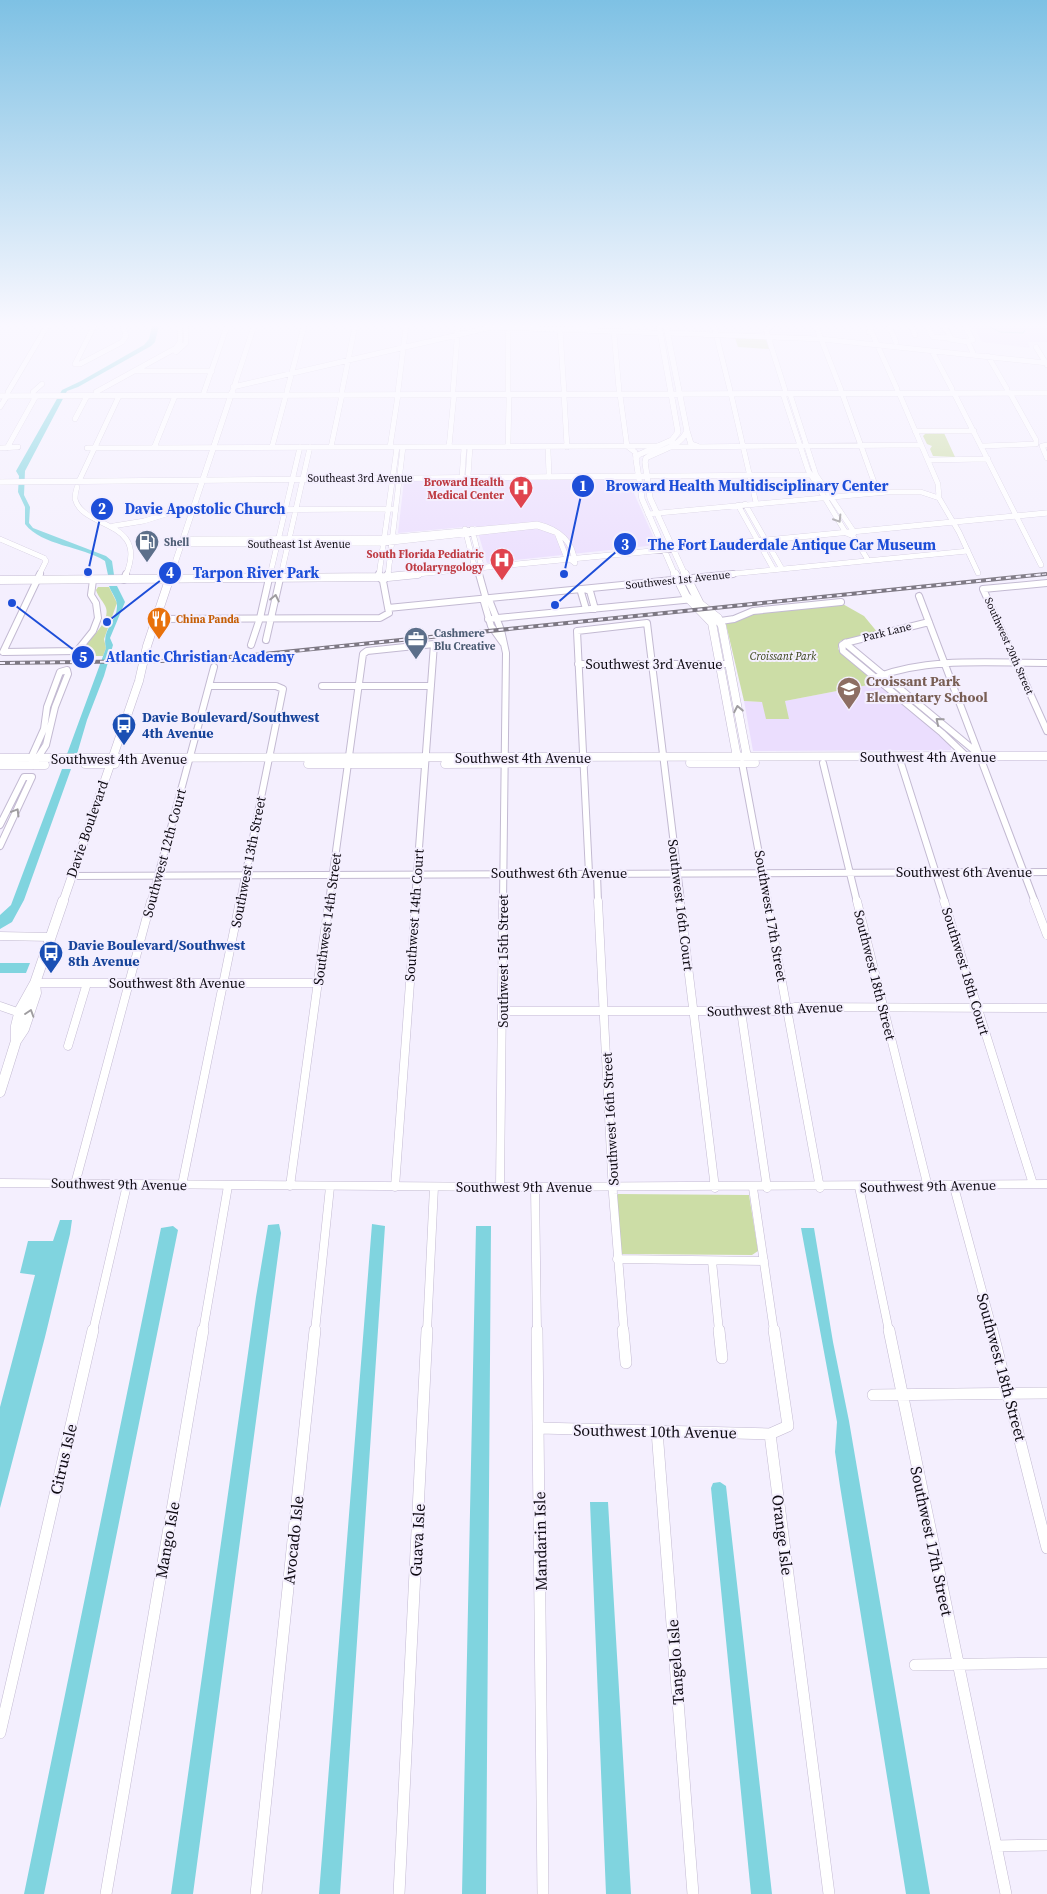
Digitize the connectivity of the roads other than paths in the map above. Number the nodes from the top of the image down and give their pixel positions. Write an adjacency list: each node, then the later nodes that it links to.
1 (25, 414): 47 (street)
2 (77, 414): 21 (street)
3 (110, 414): 50 (street)
4 (168, 414): 51 (street)
5 (225, 414): 52 (main road, Davie Boulevard)
6 (281, 414): 34 (street)
7 (338, 414): 37 (street)
8 (395, 414): 38 (street)
9 (452, 414): 40 (street)
10 (508, 414): 42 (street)
11 (565, 414): 44 (street)
12 (623, 414): 29 (street)
13 (736, 414): 25 (street)
14 (794, 414): 32 (street)
15 (850, 414): 26 (street)
16 (908, 414): 23 (street)
17 (965, 414): 24 (street)
18 (1021, 414): 33 (street)
19 (676, 417): 20 (main road); 30 (main road)
20 (684, 417): 22 (main road)
21 (75, 419)
22 (687, 431): 31 (main road); 45 (main road)
23 (915, 431): 24 (street); 27 (street)
24 (974, 431): 33 (street)
25 (743, 445): 31 (street); 32 (street); 57 (street)
26 (862, 445): 27 (street); 32 (street); 70 (street)
27 (921, 445): 56 (street)
28 (1044, 445): 53 (street)
29 (627, 446): 30 (street); 44 (street); 54 (street)
30 (658, 446): 54 (main road)
31 (697, 446): 45 (street)
32 (803, 446): 58 (street)
33 (981, 446): 55 (street)
34 (272, 447): 35 (street); 52 (street)
35 (300, 447): 36 (street); 63 (street)
36 (310, 447): 37 (street); 64 (street)
37 (331, 447): 38 (street)
38 (390, 447): 39 (street)
39 (400, 447): 40 (street); 65 (street); 66 (street)
40 (449, 447): 41 (street)
41 (467, 447): 42 (street); 61 (street)
42 (508, 447): 43 (street)
43 (548, 447): 44 (street); 62 (street)
44 (567, 447)
45 (671, 447): 60 (main road)
46 (0, 448): 47 (street)
47 (6, 448): 48 (street)
48 (18, 448)
49 (87, 448): 50 (street)
50 (94, 448): 51 (street); 69 (street)
51 (154, 448): 52 (street)
52 (214, 448): 67 (main road, Davie Boulevard)
53 (1047, 458)
54 (636, 459): 59 (main road)
55 (988, 459): 56 (street); 85 (street)
56 (928, 460): 73 (street)
57 (750, 475): 58 (street, Southeast 3rd Avenue); 60 (street, Southeast 3rd Avenue); 74 (street)
58 (813, 475): 71 (street); 72 (street)
59 (639, 476): 60 (main road, Southeast 3rd Avenue); 62 (main road, Southeast 3rd Avenue); 84 (main road)
60 (646, 476): 82 (main road)
61 (465, 477): 62 (main road, Southeast 3rd Avenue); 66 (main road, Southeast 3rd Avenue)
62 (549, 477)
63 (292, 478): 64 (main road, Southeast 3rd Avenue); 67 (main road, Southeast 3rd Avenue); 77 (street)
64 (304, 478): 65 (main road, Southeast 3rd Avenue); 78 (street)
65 (392, 478): 66 (main road, Southeast 3rd Avenue); 79 (street)
66 (400, 478): 80 (street)
67 (202, 480): 69 (main road, Southeast 3rd Avenue); 81 (main road, Davie Boulevard)
68 (2, 482): 69 (main road, Southeast 3rd Avenue)
69 (78, 484): 88 (street)
70 (878, 493): 71 (street); 73 (street)
71 (831, 497): 72 (street); 93 (street)
72 (824, 498): 74 (street); 93 (street, one-way to 93)
73 (939, 498): 87 (street)
74 (756, 503): 75 (street)
75 (745, 504): 76 (street); 89 (street)
76 (738, 505): 82 (street); 90 (street)
77 (285, 509): 78 (street); 81 (street); 96 (street)
78 (296, 509): 79 (street); 97 (street)
79 (388, 509): 80 (street); 98 (street)
80 (395, 509): 94 (street)
81 (193, 510): 88 (street); 99 (main road, Davie Boulevard)
82 (657, 513): 84 (street); 106 (main road)
83 (1047, 513): 85 (main road)
84 (648, 514): 105 (main road)
85 (1017, 518): 86 (main road); 87 (main road); 109 (street)
86 (1047, 518)
87 (954, 524): 93 (main road); 104 (street)
88 (113, 526): 119 (street)
89 (758, 527): 90 (street); 100 (street)
90 (750, 528): 101 (street)
91 (472, 530): 92 (street); 102 (street, Southwest 15th Street); 107 (street)
92 (465, 531): 94 (street, Southeast 1st Avenue); 103 (street, Southwest 15th Street)
93 (851, 534): 100 (main road); 108 (street)
94 (392, 538): 98 (street, Southeast 1st Avenue); 114 (street)
95 (0, 539): 117 (street)
96 (277, 541): 97 (street, Southeast 1st Avenue); 99 (street, Southeast 1st Avenue); 121 (street)
97 (289, 541): 98 (street, Southeast 1st Avenue); 122 (street)
98 (384, 541): 114 (street)
99 (182, 542): 120 (main road, Davie Boulevard)
100 (767, 542): 101 (main road); 110 (street)
101 (758, 543): 106 (main road); 112 (street)
102 (476, 549): 103 (street); 111 (street, Southwest 15th Street)
103 (470, 550): 111 (street, Southwest 15th Street)
104 (968, 551): 108 (street, Southwest 1st Avenue); 113 (street)
105 (665, 552): 106 (main road); 107 (main road); 123 (main road)
106 (674, 552): 115 (main road)
107 (573, 560): 111 (main road)
108 (868, 560): 110 (street, Southwest 1st Avenue)
109 (1041, 565)
110 (782, 569): 112 (street, Southwest 1st Avenue)
111 (479, 570): 114 (main road); 127 (street, Southwest 15th Street)
112 (774, 570): 115 (street, Southwest 1st Avenue)
113 (978, 572)
114 (383, 578): 122 (main road); 130 (street)
115 (687, 579): 123 (street, Southwest 1st Avenue); 128 (main road)
116 (0, 580): 117 (main road)
117 (38, 580): 118 (main road); 118 (street)
118 (93, 580): 119 (main road)
119 (124, 580): 120 (main road)
120 (169, 580): 121 (main road); 135 (main road, Davie Boulevard)
121 (269, 580): 122 (main road); 133 (street)
122 (279, 580): 134 (street, one-way to 122)
123 (678, 580): 125 (street, Southwest 1st Avenue); 128 (main road)
124 (1047, 583): 149 (street, Southwest 20th Street)
125 (584, 589): 127 (street, Southwest 1st Avenue); 131 (street); 132 (street)
126 (919, 596): 139 (street)
127 (486, 599): 130 (street, Southwest 1st Avenue); 136 (street, Southwest 15th Street); 137 (street, Southwest 15th Street)
128 (692, 599): 132 (street); 138 (main road)
129 (841, 602): 138 (street)
130 (388, 608): 134 (street)
131 (586, 609): 132 (street); 137 (street)
132 (595, 609)
133 (260, 618): 134 (street); 135 (street); 143 (street)
134 (271, 618): 141 (street)
135 (156, 619): 168 (main road, Davie Boulevard)
136 (488, 619): 137 (street); 142 (street, Southwest 15th Street)
137 (496, 619): 142 (street, Southwest 15th Street)
138 (716, 622): 146 (main road, Southwest 17th Street); 147 (main road, Southwest 17th Street)
139 (929, 622): 148 (street); 153 (street, Park Lane)
140 (647, 623): 145 (street, Southwest 16th Street); 151 (street, Southwest 16th Court)
141 (266, 640)
142 (504, 644): 172 (street, Southwest 15th Street)
143 (252, 645)
144 (365, 652): 156 (street, Southwest 14th Street); 157 (street, Southwest 14th Court)
145 (578, 664): 151 (street, Southwest 3rd Avenue); 164 (street, Southwest 16th Street)
146 (720, 664): 147 (street, Southwest 3rd Avenue); 151 (street, Southwest 3rd Avenue); 163 (main road, Southwest 17th Street)
147 (730, 664): 163 (main road, Southwest 17th Street, one-way to 147)
148 (945, 664): 149 (street); 153 (street); 159 (street)
149 (1018, 664): 150 (street); 158 (street, Southwest 20th Street)
150 (1047, 664)
151 (653, 665): 165 (street, Southwest 16th Court)
152 (214, 667): 154 (street, Southwest 12th Court)
153 (880, 676): 159 (street, one-way to 153); 160 (street)
154 (209, 686): 169 (street, Southwest 13th Street); 173 (street, Southwest 12th Court)
155 (322, 686): 156 (street)
156 (359, 686): 157 (street); 170 (street, Southwest 14th Street)
157 (431, 686): 171 (street, Southwest 14th Court)
158 (1047, 731)
159 (978, 754): 160 (main road, Southwest 4th Avenue); 161 (main road, Southwest 4th Avenue); 166 (main road, Southwest 4th Avenue); 174 (main road, Southwest 4th Avenue); 181 (street)
160 (966, 756): 166 (main road, Southwest 4th Avenue)
161 (1047, 756)
162 (0, 758): 167 (main road, Southwest 4th Avenue)
163 (742, 759): 165 (main road, Southwest 4th Avenue); 166 (main road, Southwest 4th Avenue); 175 (main road, Southwest 4th Avenue); 183 (street, Southwest 17th Street)
164 (584, 760): 165 (main road, Southwest 4th Avenue); 172 (main road, Southwest 4th Avenue); 190 (street, Southwest 16th Street)
165 (663, 760): 179 (street, Southwest 16th Court)
166 (900, 760): 175 (main road, Southwest 4th Avenue); 180 (street, Southwest 18th Court)
167 (34, 761): 167 (street); 168 (main road, Southwest 4th Avenue); 176 (main road, Southwest 4th Avenue)
168 (111, 761): 173 (main road, Southwest 4th Avenue); 191 (main road, Davie Boulevard)
169 (268, 761): 170 (main road, Southwest 4th Avenue); 173 (main road, Southwest 4th Avenue); 186 (street, Southwest 13th Street)
170 (349, 761): 171 (main road, Southwest 4th Avenue); 187 (street, Southwest 14th Street)
171 (426, 761): 172 (main road, Southwest 4th Avenue); 188 (street, Southwest 14th Court)
172 (505, 761): 189 (street, Southwest 15th Street)
173 (188, 762): 185 (street, Southwest 12th Court)
174 (1047, 762)
175 (823, 763): 184 (street, Southwest 18th Street)
176 (0, 765)
177 (0, 825): 178 (street, one-way to 177)
178 (0, 846)
179 (677, 872): 183 (street, Southwest 6th Avenue); 190 (street, Southwest 6th Avenue); 208 (street, Southwest 16th Court)
180 (935, 872): 181 (street, Southwest 6th Avenue); 184 (street, Southwest 6th Avenue); 202 (street, Southwest 18th Court)
181 (1022, 872): 182 (street, Southwest 6th Avenue); 192 (street)
182 (1047, 872)
183 (764, 873): 184 (street, Southwest 6th Avenue); 204 (street, Southwest 17th Street)
184 (849, 873): 201 (street, Southwest 18th Street)
185 (158, 874): 186 (street, Southwest 6th Avenue); 191 (street, Southwest 6th Avenue); 197 (street, Southwest 12th Court)
186 (246, 874): 187 (street, Southwest 6th Avenue); 198 (street, Southwest 13th Street)
187 (332, 874): 188 (street, Southwest 6th Avenue); 199 (street, Southwest 14th Street)
188 (417, 874): 189 (street, Southwest 6th Avenue); 222 (street, Southwest 14th Court)
189 (504, 874): 190 (street, Southwest 6th Avenue); 205 (street, Southwest 15th Street)
190 (593, 874): 207 (street, Southwest 16th Street)
191 (71, 876): 194 (main road, Davie Boulevard)
192 (1047, 935)
193 (0, 936): 194 (street)
194 (50, 937): 195 (main road, Davie Boulevard)
195 (35, 983): 196 (street, Southwest 8th Avenue); 209 (main road, Davie Boulevard); 210 (main road, Davie Boulevard, one-way to 195)
196 (87, 983): 197 (street, Southwest 8th Avenue); 211 (street)
197 (129, 983): 198 (street, Southwest 8th Avenue); 214 (street, Southwest 12th Court)
198 (224, 983): 199 (street, Southwest 8th Avenue); 218 (street, Southwest 13th Street)
199 (318, 983): 220 (street, Southwest 14th Street)
200 (0, 1006): 209 (street)
201 (884, 1007): 202 (street, Southwest 8th Avenue); 204 (street, Southwest 8th Avenue); 227 (street, Southwest 18th Street)
202 (978, 1007): 203 (street, Southwest 8th Avenue); 215 (street, Southwest 18th Court)
203 (1047, 1008)
204 (788, 1009): 206 (street, Southwest 8th Avenue); 232 (street, Southwest 17th Street)
205 (503, 1011): 207 (street, Southwest 8th Avenue); 224 (street, Southwest 15th Street)
206 (741, 1011): 208 (street, Southwest 8th Avenue); 231 (street)
207 (605, 1012): 208 (street, Southwest 8th Avenue); 226 (street, Southwest 16th Street)
208 (695, 1012): 229 (street, Southwest 16th Court)
209 (20, 1013): 210 (main road, Davie Boulevard)
210 (16, 1041): 212 (main road, Davie Boulevard)
211 (68, 1046)
212 (0, 1092)
213 (0, 1183): 214 (street, Southwest 9th Avenue)
214 (75, 1184): 217 (street, Southwest 9th Avenue)
215 (1034, 1184): 216 (street, Southwest 9th Avenue); 228 (street, Southwest 9th Avenue)
216 (1047, 1184)
217 (126, 1185): 218 (street, Southwest 9th Avenue); 250 (street, Citrus Isle)
218 (182, 1185): 219 (street, Southwest 9th Avenue)
219 (228, 1186): 220 (street, Southwest 9th Avenue); 254 (street, Mango Isle)
220 (290, 1186): 221 (street, Southwest 9th Avenue)
221 (330, 1187): 222 (street, Southwest 9th Avenue); 255 (street, Avocado Isle)
222 (395, 1187): 223 (street, Southwest 9th Avenue)
223 (434, 1187): 224 (street, Southwest 9th Avenue); 256 (street, Guava Isle)
224 (500, 1187): 225 (street, Southwest 9th Avenue)
225 (535, 1187): 226 (street, Southwest 9th Avenue); 243 (street, Mandarin Isle)
226 (613, 1187): 229 (street, Southwest 9th Avenue); 234 (street, Southwest 16th Street)
227 (928, 1187): 228 (street, Southwest 9th Avenue); 233 (street, Southwest 9th Avenue)
228 (954, 1187): 240 (street, Southwest 18th Street)
229 (714, 1188): 230 (street, Southwest 9th Avenue)
230 (753, 1188): 231 (street, Southwest 9th Avenue); 236 (street)
231 (767, 1188): 232 (street, Southwest 9th Avenue)
232 (820, 1188): 233 (street, Southwest 9th Avenue)
233 (859, 1188): 242 (street, Southwest 17th Street)
234 (617, 1260): 235 (street); 238 (street, Southwest 16th Street)
235 (712, 1260): 236 (street); 237 (street)
236 (764, 1261): 245 (street)
237 (722, 1358)
238 (626, 1363)
239 (1047, 1393): 240 (street)
240 (1009, 1394): 242 (street); 246 (street, Southwest 18th Street)
241 (873, 1395): 242 (street)
242 (901, 1395): 248 (street, Southwest 17th Street)
243 (539, 1428): 244 (street, Southwest 10th Avenue); 257 (street, Mandarin Isle)
244 (657, 1431): 245 (street, Southwest 10th Avenue); 258 (street, Tangelo Isle)
245 (770, 1434): 259 (street, Orange Isle)
246 (1047, 1548)
247 (1047, 1663): 248 (street)
248 (959, 1664): 249 (street); 252 (street, Southwest 17th Street)
249 (915, 1665)
250 (4, 1697): 251 (street, Citrus Isle)
251 (0, 1733)
252 (996, 1846): 253 (street); 260 (street, Southwest 17th Street)
253 (1047, 1846)
254 (106, 1894)
255 (256, 1894)
256 (399, 1894)
257 (544, 1894)
258 (693, 1894)
259 (829, 1894)
260 (1006, 1894)

